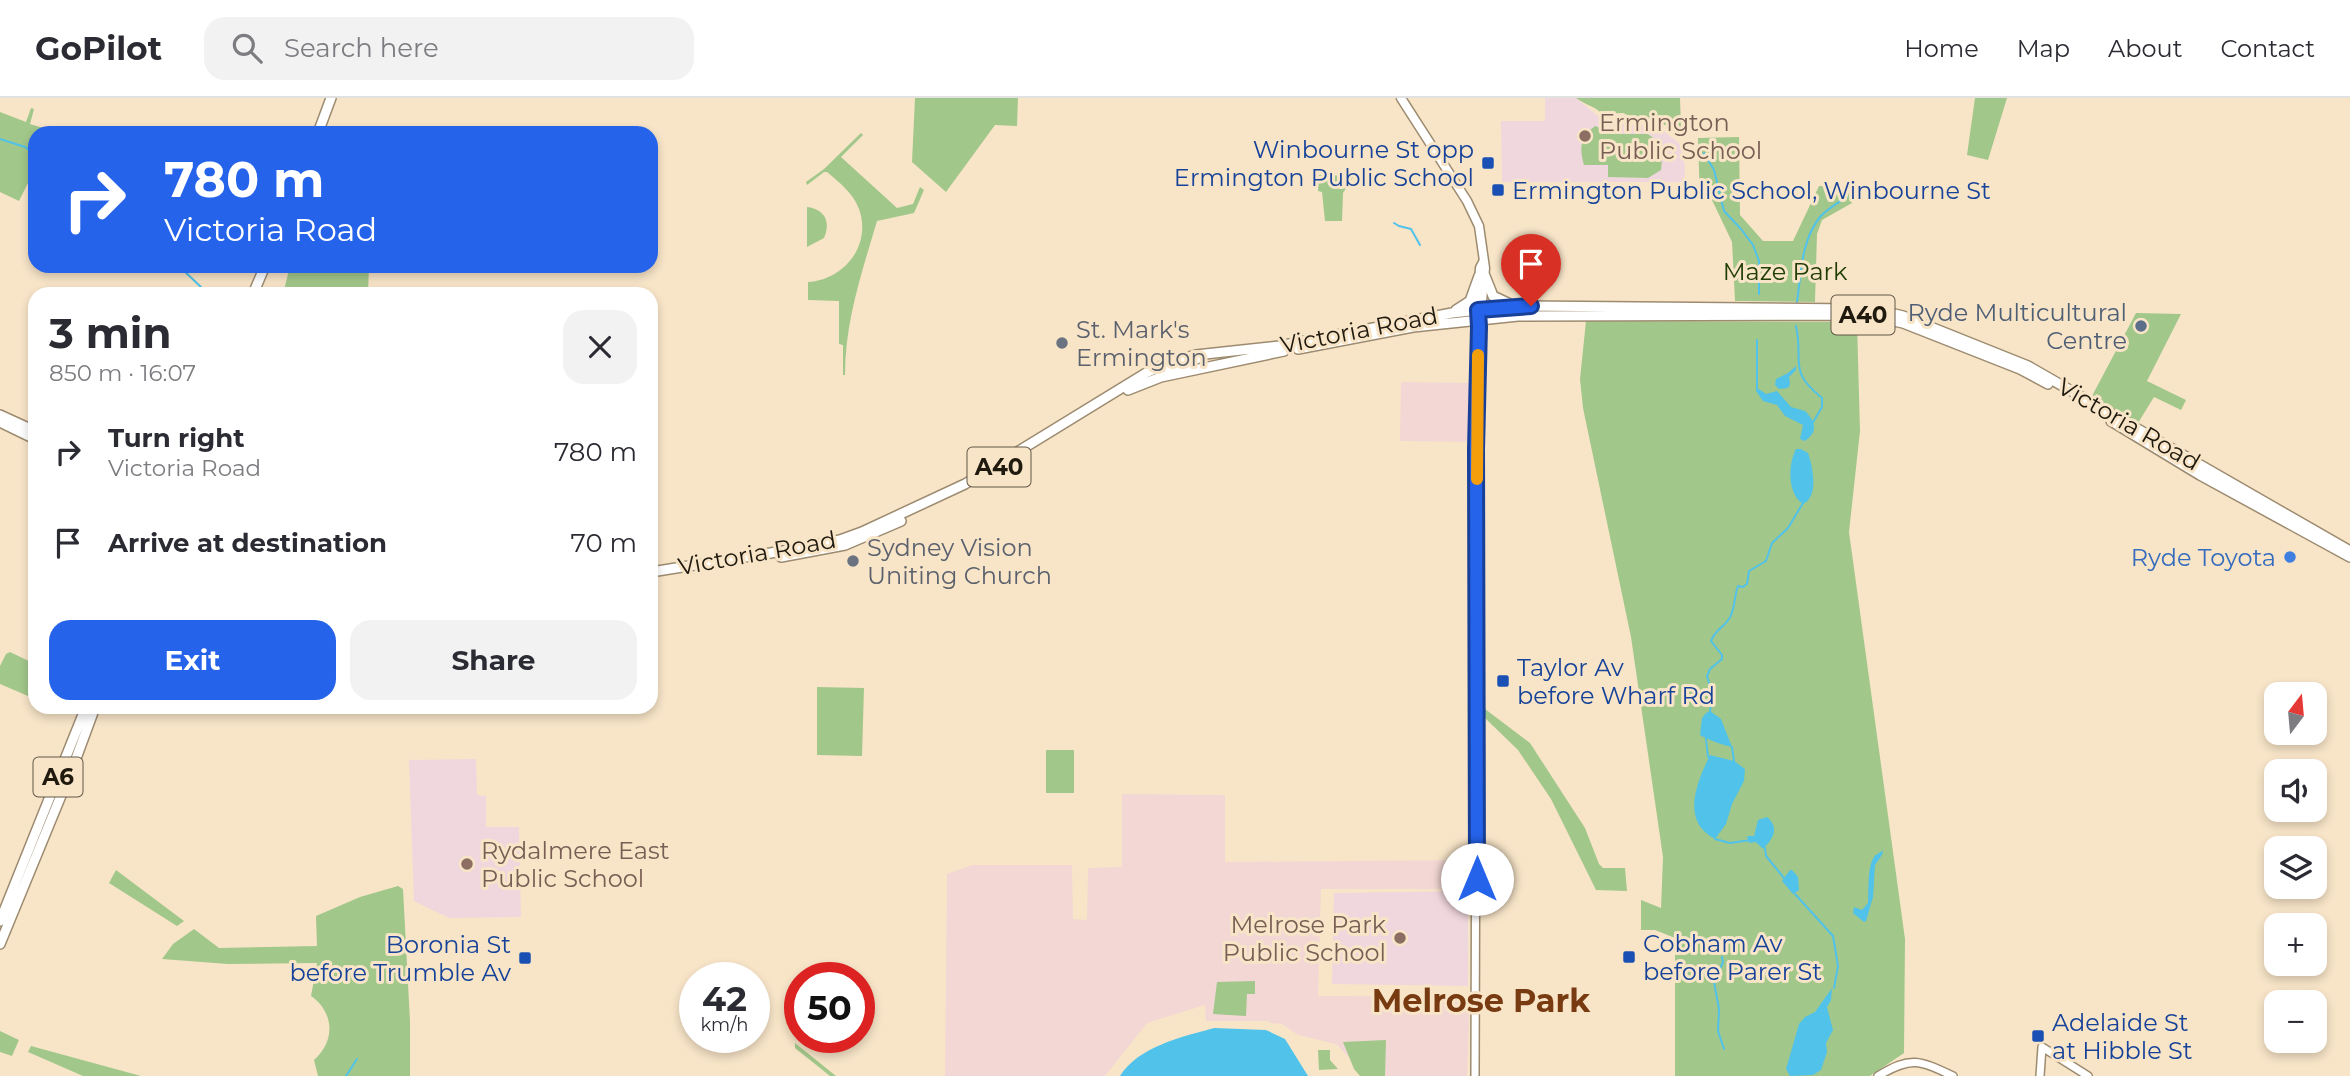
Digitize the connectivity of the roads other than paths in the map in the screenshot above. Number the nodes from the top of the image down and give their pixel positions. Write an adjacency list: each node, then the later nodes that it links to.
1 (331, 98): 4 (highway)
2 (337, 98): 5 (highway)
3 (1401, 98): 6 (main road)
4 (321, 126)
5 (327, 126)
6 (1482, 276): 7 (highway); 8 (highway); 9 (main road)
7 (1515, 306): 9 (highway, Victoria Road / A40); 16 (highway, Victoria Road / A40)
8 (1452, 313): 9 (highway, Victoria Road / A40); 10 (highway, Victoria Road / A40)
9 (1480, 313): 11 (highway, Victoria Road / A40); 16 (highway, Victoria Road / A40); 27 (main road)
10 (1204, 353): 11 (highway); 12 (highway); 19 (highway, Victoria Road / A40)
11 (1268, 354): 12 (highway, Victoria Road / A40)
12 (1133, 387): 20 (highway, Victoria Road / A40)
13 (0, 419): 14 (highway); 15 (highway)
14 (28, 429)
15 (28, 436)
16 (2263, 505): 17 (highway, Victoria Road / A40); 18 (highway, Victoria Road / A40)
17 (2350, 551)
18 (2350, 557)
19 (658, 571)
20 (658, 576)
21 (82, 714): 25 (highway, A6)
22 (92, 714): 24 (highway, A6)
23 (97, 714): 24 (highway)
24 (78, 755): 26 (highway, A6)
25 (0, 921)
26 (0, 944)
27 (1475, 1076)
28 (1878, 1076): 29 (main road)
29 (1953, 1076)
30 (2040, 1076): 31 (main road)
31 (2088, 1076)

